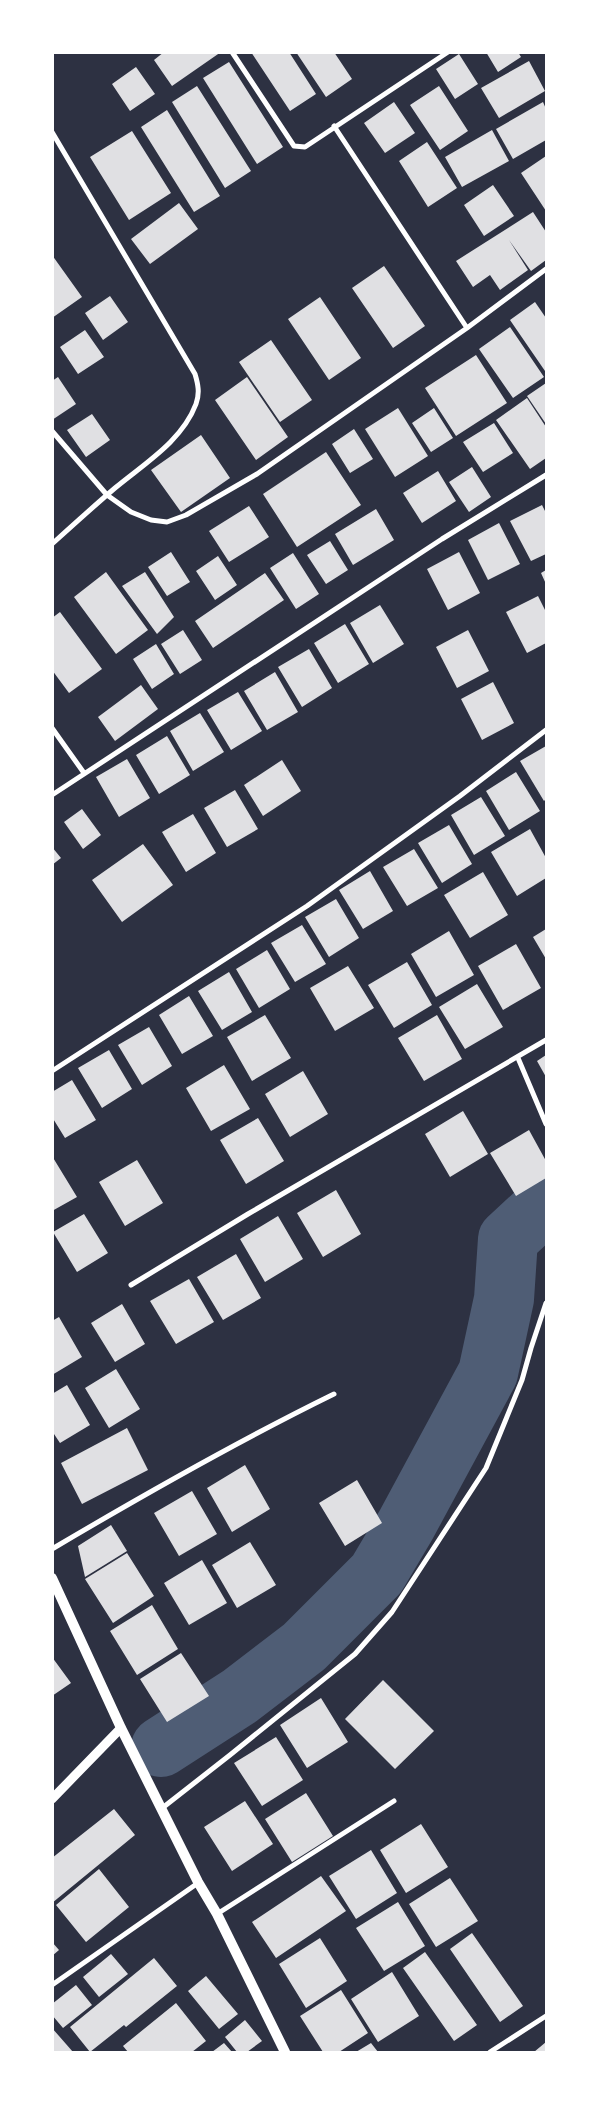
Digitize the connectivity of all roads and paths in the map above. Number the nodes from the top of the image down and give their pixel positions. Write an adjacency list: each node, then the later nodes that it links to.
1 (232, 52): 3 (street)
2 (448, 52): 3 (street)
3 (334, 126): 6 (street)
4 (52, 132): 9 (street)
5 (546, 269): 6 (street)
6 (467, 328): 9 (street)
7 (52, 431): 9 (street)
8 (546, 474): 13 (street)
9 (107, 495): 10 (street)
10 (52, 544)
11 (52, 728): 13 (street)
12 (546, 730): 17 (street)
13 (84, 773): 14 (street)
14 (52, 795)
15 (546, 1040): 16 (street)
16 (518, 1058): 18 (street); 19 (street)
17 (52, 1071)
18 (546, 1124)
19 (131, 1285)
20 (546, 1303): 27 (street)
21 (334, 1394): 22 (street)
22 (52, 1549)
23 (52, 1578): 24 (main road)
24 (121, 1728): 25 (street); 27 (main road)
25 (52, 1799)
26 (394, 1801): 29 (street)
27 (161, 1809): 28 (main road)
28 (198, 1882): 29 (main road); 30 (street)
29 (217, 1914): 32 (main road)
30 (52, 1985)
31 (546, 2016): 33 (street)
32 (285, 2052)
33 (490, 2052)

